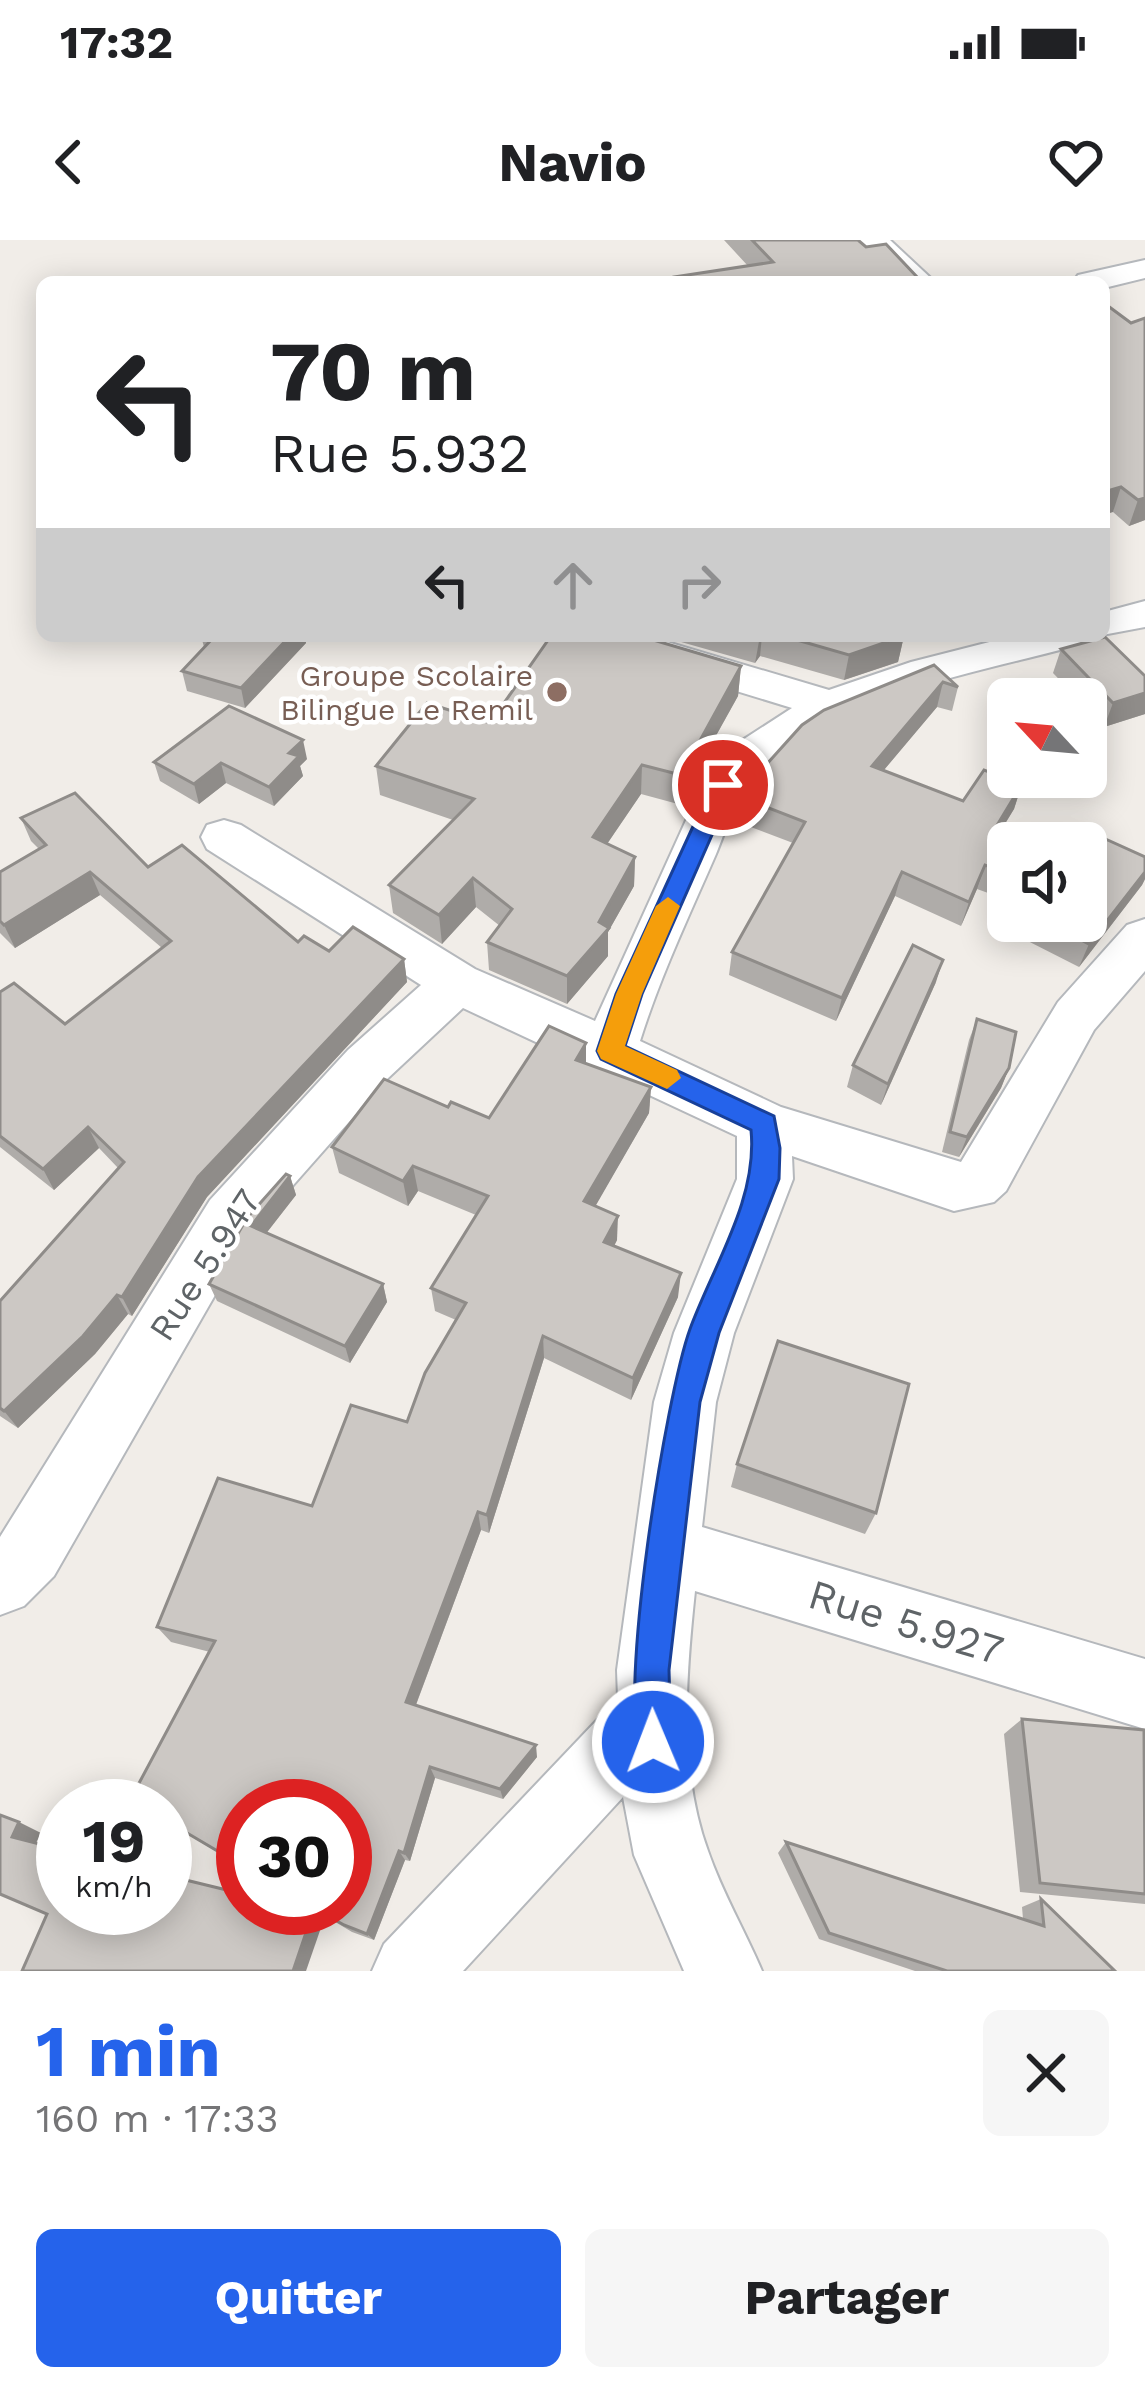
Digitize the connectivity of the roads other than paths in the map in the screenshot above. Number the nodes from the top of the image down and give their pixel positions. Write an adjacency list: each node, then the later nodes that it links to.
1 (875, 240): 3 (street)
2 (1145, 269): 4 (street)
3 (913, 276)
4 (1110, 277)
5 (621, 642): 7 (street)
6 (1043, 642): 7 (street)
7 (826, 704): 11 (street)
8 (224, 838): 10 (street)
9 (1145, 938): 12 (street)
10 (457, 983): 11 (street); 14 (street, Rue 5.947)
11 (610, 1051): 12 (street)
12 (764, 1124): 13 (street)
13 (667, 1549): 15 (street, Rue 5.927); 16 (street)
14 (0, 1582)
15 (1145, 1694)
16 (653, 1712): 17 (street); 18 (street)
17 (411, 1971)
18 (723, 1971)

